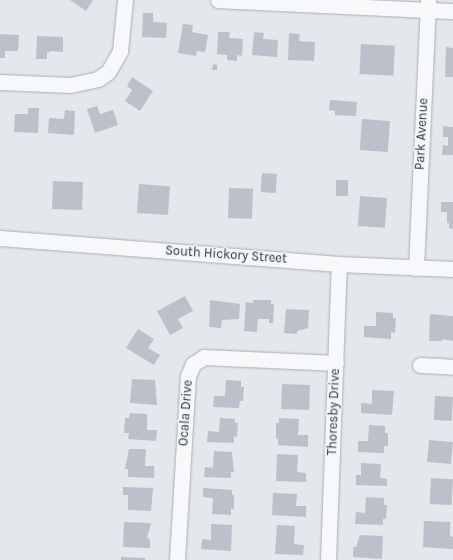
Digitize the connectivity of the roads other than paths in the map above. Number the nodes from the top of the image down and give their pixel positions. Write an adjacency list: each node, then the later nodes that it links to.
1 (125, 0): 6 (street)
2 (218, 0): 3 (street)
3 (258, 1): 4 (street)
4 (428, 5): 5 (street); 9 (street, Park Avenue)
5 (453, 11)
6 (0, 82)
7 (0, 238): 8 (street, South Hickory Street)
8 (339, 264): 9 (street, South Hickory Street); 11 (street, Thoresby Drive)
9 (416, 268): 10 (street, South Hickory Street)
10 (453, 270)
11 (336, 363): 14 (street, Ocala Drive); 15 (street, Thoresby Drive)
12 (420, 365): 13 (street)
13 (453, 367)
14 (177, 560)
15 (328, 560)

